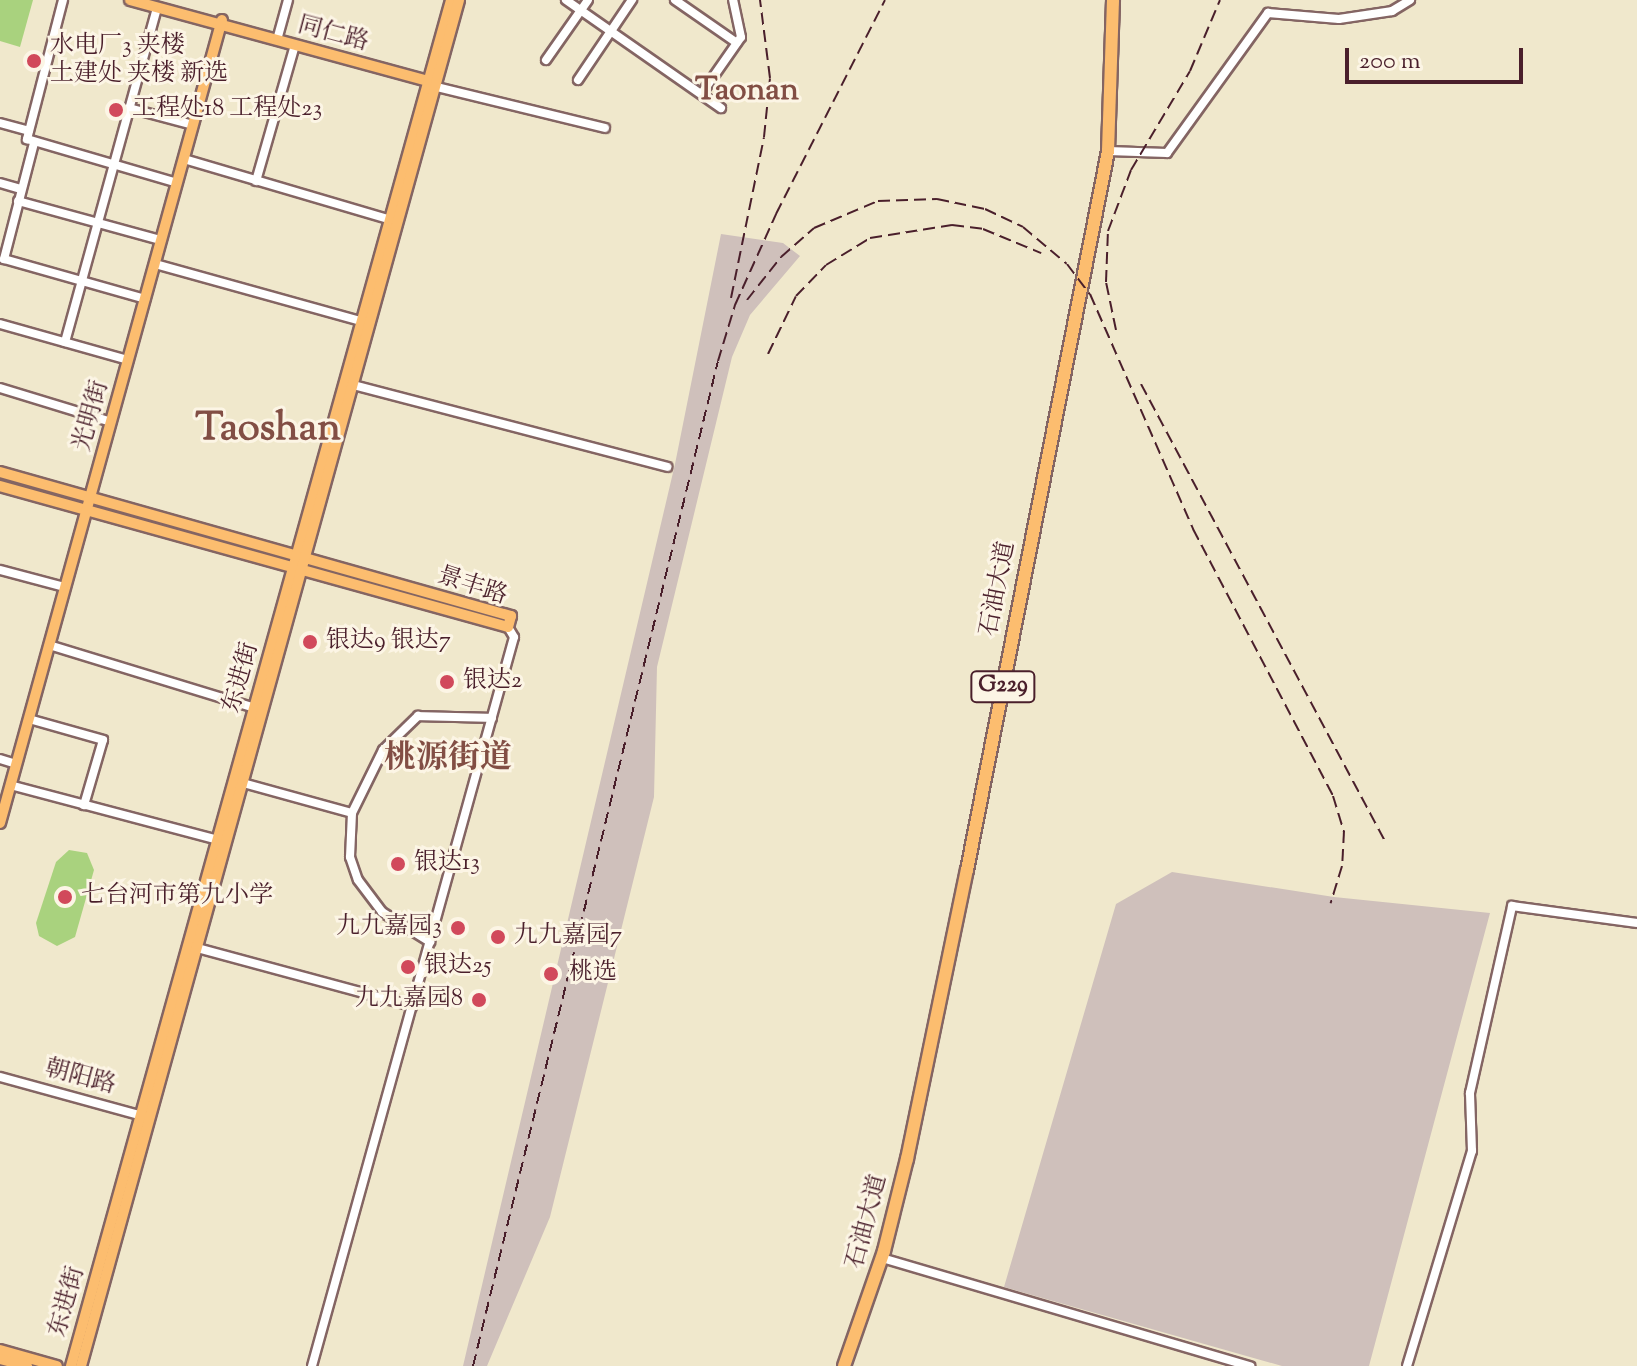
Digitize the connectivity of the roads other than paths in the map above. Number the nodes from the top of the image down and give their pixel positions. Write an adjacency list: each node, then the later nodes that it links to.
1 (63, 0): 29 (street)
2 (130, 0): 13 (main road, 同仁路)
3 (288, 0): 17 (street)
4 (451, 0): 21 (main road, 东进街)
5 (459, 0): 21 (main road, 东进街)
6 (566, 0): 14 (street)
7 (588, 0): 14 (street)
8 (632, 0): 16 (street)
9 (675, 0): 18 (street)
10 (733, 0): 18 (street)
11 (1113, 0): 31 (highway, 石油大道 / G229)
12 (1410, 0): 31 (street)
13 (154, 4): 15 (main road, 同仁路); 24 (street)
14 (581, 10): 16 (street); 20 (street)
15 (222, 22): 17 (main road, 同仁路); 27 (main road, 光明街)
16 (611, 31): 22 (street); 23 (street)
17 (277, 38): 19 (main road, 同仁路); 21 (main road, 同仁路)
18 (737, 43): 23 (street)
19 (295, 45): 21 (main road, 同仁路); 34 (street)
20 (546, 60)
21 (430, 80): 28 (street); 39 (main road, 东进街); 50 (main road, 东进街)
22 (578, 80)
23 (702, 93): 25 (street)
24 (129, 108): 27 (street); 33 (street)
25 (721, 108)
26 (0, 123): 29 (street)
27 (193, 125): 32 (main road, 光明街)
28 (605, 128)
29 (29, 131): 30 (street)
30 (34, 143): 33 (street); 37 (street)
31 (1108, 151): 79 (highway, 石油大道 / G229)
32 (184, 159): 34 (street); 36 (main road, 光明街)
33 (112, 165): 36 (street); 40 (street)
34 (256, 181): 39 (street)
35 (0, 183): 37 (street)
36 (177, 183): 41 (main road, 光明街)
37 (21, 189): 38 (street)
38 (18, 201): 40 (street); 42 (street)
39 (388, 219): 46 (main road, 东进街)
40 (97, 223): 41 (street); 44 (street)
41 (161, 240): 43 (main road, 光明街)
42 (3, 249): 44 (street)
43 (155, 264): 45 (main road, 光明街); 46 (street)
44 (81, 281): 45 (street); 48 (street)
45 (145, 299): 49 (main road, 光明街)
46 (361, 321): 50 (main road, 东进街)
47 (0, 324): 48 (street)
48 (65, 342): 49 (street)
49 (128, 360): 52 (main road, 光明街)
50 (348, 384): 53 (street); 57 (main road, 东进街)
51 (0, 388): 52 (street)
52 (111, 422): 56 (main road, 光明街)
53 (667, 467)
54 (0, 472): 56 (main road, 景丰路)
55 (0, 486): 56 (main road, 景丰路)
56 (88, 504): 57 (main road, 景丰路); 59 (main road, 光明街)
57 (300, 563): 60 (main road, 景丰路); 62 (main road, 东进街); 67 (main road, 东进街)
58 (0, 570): 59 (street)
59 (65, 587): 61 (main road, 光明街)
60 (508, 627): 63 (street)
61 (49, 645): 62 (street); 64 (main road, 光明街)
62 (255, 708): 72 (main road, 东进街)
63 (492, 718): 70 (street); 74 (street)
64 (29, 719): 66 (main road, 光明街); 69 (street)
65 (0, 759): 66 (street)
66 (16, 764): 68 (main road, 光明街)
67 (243, 783): 70 (street); 75 (main road, 东进街)
68 (10, 785): 69 (street); 71 (main road, 光明街)
69 (84, 805): 72 (street)
70 (352, 813): 74 (street)
71 (0, 823)
72 (218, 840): 78 (main road, 东进街)
73 (1637, 923): 89 (street)
74 (430, 942): 76 (street)
75 (197, 948): 76 (street); 78 (main road, 东进街)
76 (412, 1006): 86 (street)
77 (0, 1077): 78 (street, 朝阳路)
78 (146, 1117): 84 (main road, 东进街); 85 (main road, 东进街)
79 (882, 1258): 87 (highway, 石油大道 / G229); 88 (street)
80 (0, 1350): 83 (main road)
81 (0, 1359): 82 (main road)
82 (27, 1366)
83 (57, 1366)
84 (71, 1366)
85 (81, 1366)
86 (312, 1366)
87 (844, 1366)
88 (1250, 1366)
89 (1407, 1366)

